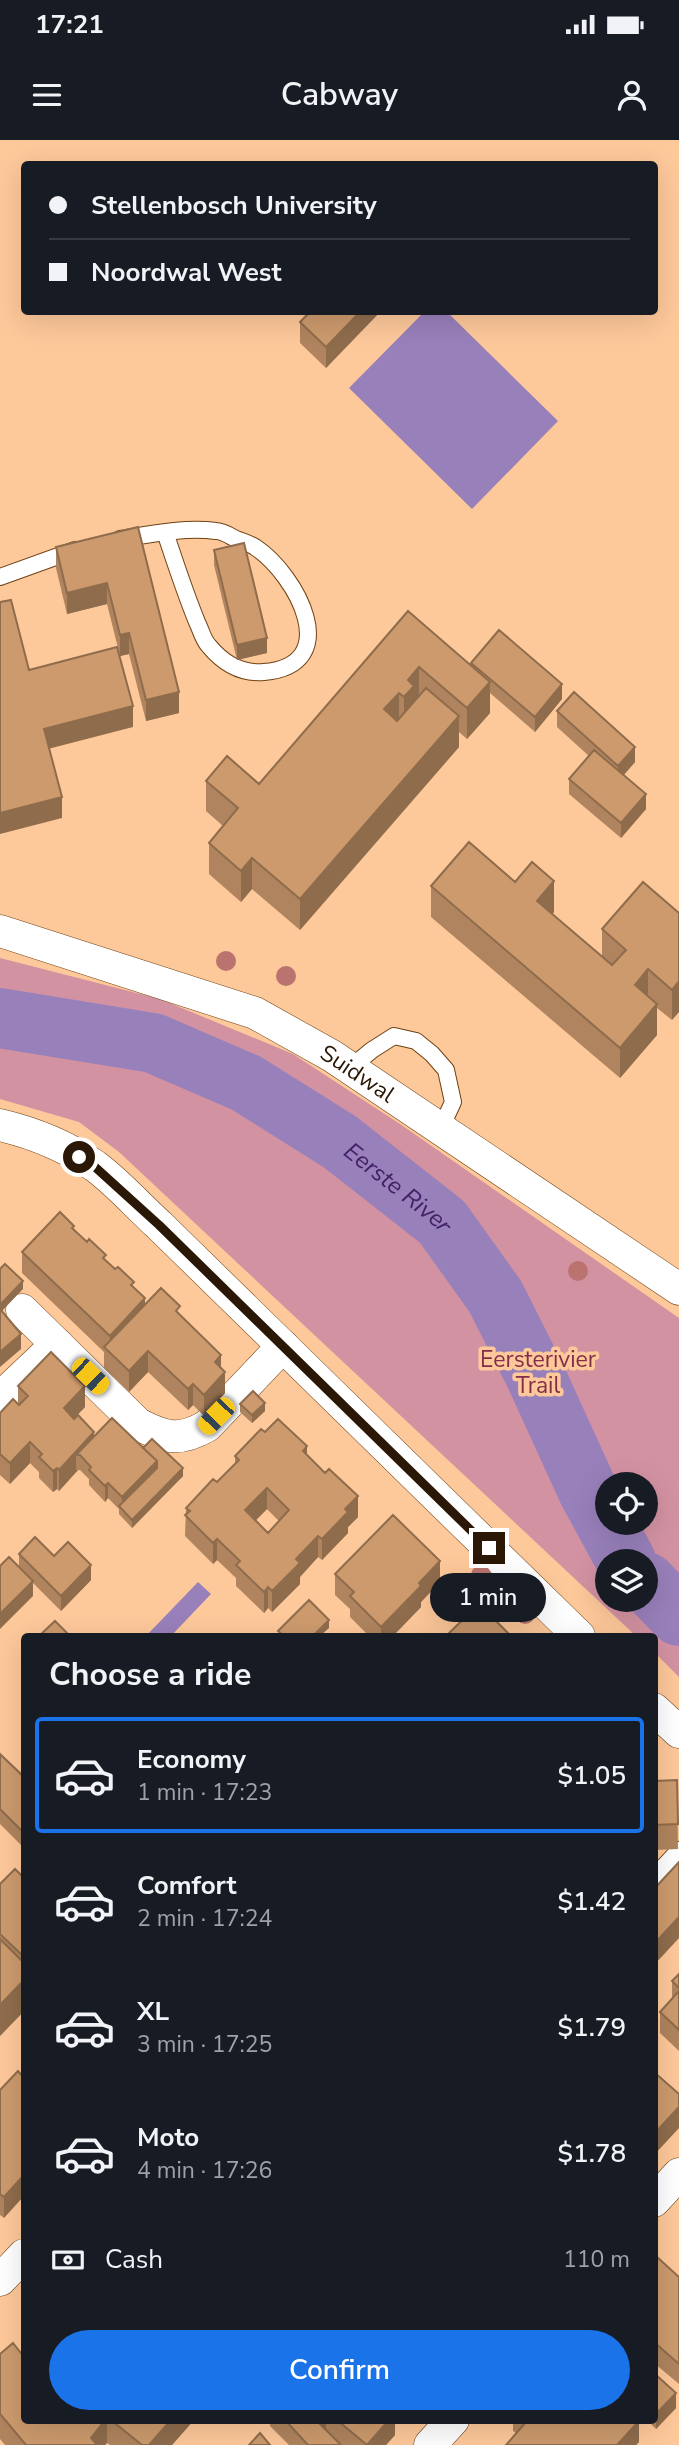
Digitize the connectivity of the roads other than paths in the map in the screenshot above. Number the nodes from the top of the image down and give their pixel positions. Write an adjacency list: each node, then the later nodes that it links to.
1 (165, 532): 1 (lane); 2 (lane)
2 (0, 577)
3 (0, 931): 4 (street, Suidwal)
4 (350, 1068): 6 (street, Suidwal); 6 (lane)
5 (0, 1125): 10 (street)
6 (442, 1128): 7 (street, Suidwal)
7 (679, 1289)
8 (22, 1310): 9 (street)
9 (57, 1344): 10 (street); 11 (street)
10 (283, 1346): 12 (street)
11 (0, 1398)
12 (576, 1633)
13 (658, 1713): 14 (street)
14 (679, 1732)
15 (679, 1850): 16 (lane)
16 (658, 1873)
17 (679, 2174): 18 (street)
18 (658, 2197)
19 (21, 2258): 20 (street)
20 (0, 2280)
21 (449, 2424): 22 (street)
22 (430, 2445)

